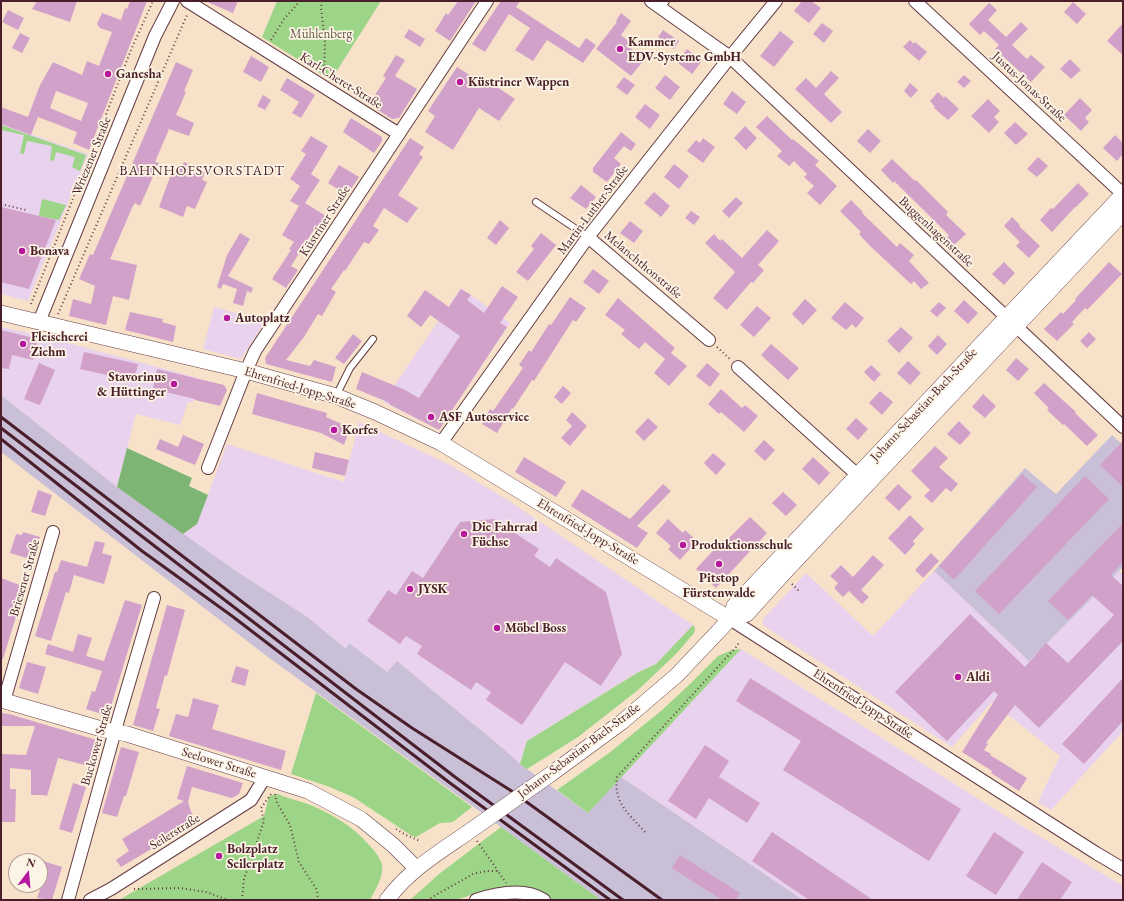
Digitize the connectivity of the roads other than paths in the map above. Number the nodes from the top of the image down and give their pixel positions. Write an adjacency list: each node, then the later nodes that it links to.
1 (173, 1): 14 (street, Wriezener Straße)
2 (487, 1): 8 (street, Küstriner Straße)
3 (776, 1): 7 (street, Martin-Luther-Straße)
4 (915, 1): 9 (street, Justus-Jonas-Straße)
5 (190, 3): 8 (street, Karl-Cheret-Straße)
6 (659, 3): 7 (street, Buggenhagenstraße)
7 (730, 57): 12 (street, Martin-Luther-Straße); 15 (street, Buggenhagenstraße)
8 (399, 134): 19 (street, Küstriner Straße)
9 (1123, 194): 15 (street, Johann-Sebastian-Bach-Straße)
10 (536, 202): 12 (lane, Melanchthonstraße)
11 (1123, 213): 15 (street, Johann-Sebastian-Bach-Straße)
12 (588, 237): 17 (street, Melanchthonstraße); 22 (street, Martin-Luther-Straße)
13 (1, 313): 14 (street, Ehrenfried-Jopp-Straße)
14 (39, 322): 19 (street, Ehrenfried-Jopp-Straße)
15 (1011, 322): 21 (street, Buggenhagenstraße); 24 (street, Johann-Sebastian-Bach-Straße)
16 (373, 339): 20 (lane)
17 (709, 340)
18 (738, 367): 24 (street)
19 (246, 371): 20 (street, Ehrenfried-Jopp-Straße); 23 (street, Küstriner Straße)
20 (336, 396): 22 (street, Ehrenfried-Jopp-Straße)
21 (1123, 427)
22 (441, 443): 27 (street, Ehrenfried-Jopp-Straße)
23 (208, 468)
24 (863, 480): 27 (street, Johann-Sebastian-Bach-Straße)
25 (53, 532): 28 (street, Briesener Straße)
26 (154, 598): 29 (street, Buckower Straße)
27 (730, 619): 31 (street, Johann-Sebastian-Bach-Straße, bridge); 32 (street, Ehrenfried-Jopp-Straße)
28 (2, 701): 29 (street, Seelower Straße)
29 (115, 732): 30 (street, Seelower Straße); 33 (street, Buckower Straße)
30 (265, 777): 31 (street, Seelower Straße); 34 (street, Seilerstraße)
31 (416, 868): 35 (street, Johann-Sebastian-Bach-Straße)
32 (1123, 869)
33 (68, 900)
34 (90, 900)
35 (387, 900)
36 (476, 900): 37 (street)
37 (544, 900)

